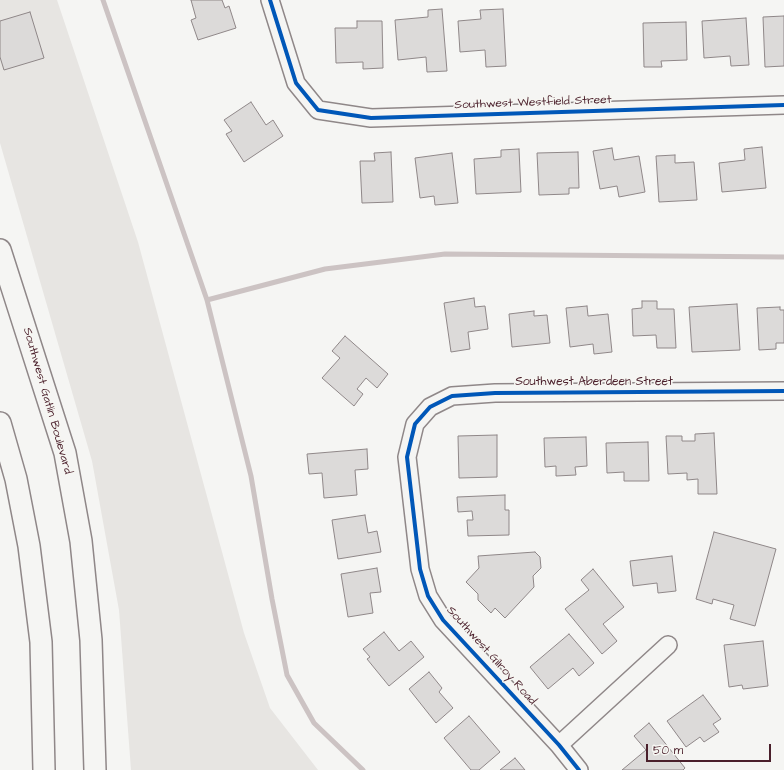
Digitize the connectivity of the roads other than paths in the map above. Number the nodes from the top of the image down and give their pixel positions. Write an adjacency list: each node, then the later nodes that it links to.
1 (270, 0): 2 (street, Southwest Westfield Street)
2 (784, 105)
3 (0, 250): 10 (main road, Southwest Gatlin Boulevard)
4 (784, 391): 6 (street, Southwest Aberdeen Street)
5 (0, 423): 9 (main road)
6 (415, 424): 8 (street, Southwest Gilroy Road)
7 (668, 645): 8 (street)
8 (559, 745): 11 (street, Southwest Gilroy Road)
9 (44, 770)
10 (95, 770)
11 (579, 770)

